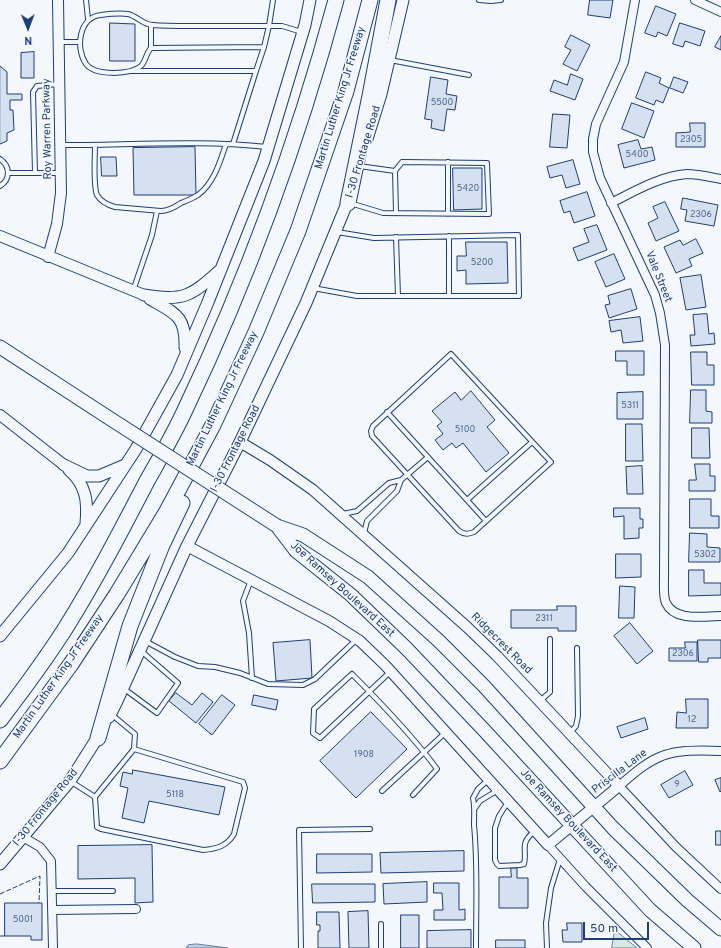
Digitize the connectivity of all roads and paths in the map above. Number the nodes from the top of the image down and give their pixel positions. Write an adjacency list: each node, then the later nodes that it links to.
1 (58, 0): 18 (street, Roy Warren Parkway)
2 (86, 0): 14 (lane)
3 (273, 0): 16 (lane)
4 (310, 0): 17 (main road)
5 (336, 0): 89 (highway, Martin Luther King Jr Freeway)
6 (370, 0): 61 (highway, Martin Luther King Jr Freeway)
7 (388, 0): 41 (highway)
8 (403, 0): 22 (main road, I-30 Frontage Road)
9 (479, 0): 10 (lane)
10 (501, 0)
11 (636, 0): 42 (street, Vale Street)
12 (695, 0): 13 (street)
13 (721, 12)
14 (88, 19): 15 (lane); 19 (lane)
15 (151, 25): 16 (lane); 21 (lane)
16 (269, 26): 17 (lane); 20 (lane)
17 (303, 32): 31 (main road)
18 (59, 42): 19 (lane); 26 (street, Roy Warren Parkway)
19 (80, 42): 23 (lane)
20 (264, 47): 21 (lane); 24 (lane)
21 (152, 48): 23 (lane)
22 (389, 60): 25 (lane); 34 (main road, I-30 Frontage Road)
23 (129, 71): 24 (lane)
24 (256, 71): 28 (lane)
25 (469, 75)
26 (60, 84): 29 (street, Roy Warren Parkway); 38 (lane)
27 (226, 144): 28 (lane); 30 (lane); 43 (lane)
28 (233, 144): 31 (lane)
29 (61, 145): 30 (lane); 36 (street, Roy Warren Parkway)
30 (95, 145): 43 (lane)
31 (268, 147): 51 (main road)
32 (0, 159): 37 (lane)
33 (448, 162): 35 (lane); 45 (lane); 45 (lane)
34 (359, 166): 35 (lane); 41 (main road, I-30 Frontage Road)
35 (395, 171): 44 (lane)
36 (61, 172): 38 (lane); 50 (street, Roy Warren Parkway)
37 (8, 173): 38 (lane); 40 (lane)
38 (35, 173)
39 (721, 179): 42 (street)
40 (0, 186)
41 (348, 202): 44 (lane); 46 (main road, I-30 Frontage Road)
42 (612, 203): 77 (street, Vale Street)
43 (157, 211): 53 (lane)
44 (396, 213): 45 (lane)
45 (448, 214)
46 (336, 231): 49 (lane); 52 (main road, I-30 Frontage Road)
47 (0, 236): 50 (street)
48 (449, 236): 49 (lane); 56 (lane); 56 (lane)
49 (396, 237): 55 (lane)
50 (48, 257): 53 (street)
51 (220, 270): 54 (main road); 58 (main road)
52 (312, 287): 55 (lane); 62 (main road, I-30 Frontage Road)
53 (133, 291): 54 (street)
54 (144, 295): 58 (main road)
55 (398, 296): 56 (lane)
56 (449, 296)
57 (0, 347): 73 (highway, bridge)
58 (185, 354): 65 (main road)
59 (387, 412): 63 (lane); 64 (lane); 67 (lane)
60 (0, 415): 66 (street)
61 (213, 425): 85 (highway); 96 (highway, Martin Luther King Jr Freeway)
62 (240, 442): 70 (street, Ridgecrest Road); 75 (main road, I-30 Frontage Road)
63 (532, 442): 69 (lane); 71 (lane)
64 (428, 457): 67 (lane); 69 (lane)
65 (126, 464): 66 (main road); 72 (main road)
66 (64, 465): 72 (main road)
67 (408, 474): 68 (lane); 71 (lane)
68 (401, 480): 70 (lane); 74 (lane)
69 (467, 500): 71 (lane)
70 (341, 514): 74 (street, Ridgecrest Road)
71 (486, 521)
72 (86, 524): 78 (main road)
73 (277, 526): 105 (highway, Joe Ramsey Boulevard East); 107 (highway, Joe Ramsey Boulevard East)
74 (363, 535): 87 (street, Ridgecrest Road)
75 (187, 546): 76 (street); 81 (main road, I-30 Frontage Road)
76 (251, 580): 79 (street); 84 (lane)
77 (721, 616)
78 (0, 636)
79 (357, 639): 83 (street); 84 (lane)
80 (550, 639): 87 (lane)
81 (142, 645): 84 (lane); 85 (main road, I-30 Frontage Road); 85 (lane)
82 (577, 648): 91 (lane)
83 (390, 671): 86 (lane); 90 (street)
84 (252, 678)
85 (118, 685): 88 (main road, I-30 Frontage Road); 92 (highway)
86 (369, 692): 86 (lane); 95 (lane)
87 (540, 701): 91 (street, Ridgecrest Road)
88 (110, 714): 92 (main road, I-30 Frontage Road); 93 (lane)
89 (0, 720)
90 (445, 732): 95 (lane); 97 (street)
91 (569, 733): 99 (street, Ridgecrest Road)
92 (98, 738): 98 (main road, I-30 Frontage Road)
93 (134, 749): 103 (lane); 103 (lane)
94 (721, 751): 99 (street, Priscilla Lane)
95 (424, 752): 101 (lane); 102 (lane)
96 (0, 761)
97 (488, 780): 100 (street); 106 (lane)
98 (70, 781): 103 (lane); 110 (main road, I-30 Frontage Road)
99 (619, 786): 105 (street, Priscilla Lane); 114 (street, Ridgecrest Road)
100 (498, 790): 104 (street); 106 (lane)
101 (382, 791)
102 (413, 795)
103 (95, 797)
104 (508, 801): 109 (street); 109 (lane)
105 (594, 807): 107 (street, Priscilla Lane); 120 (highway, Joe Ramsey Boulevard East)
106 (475, 808): 124 (lane)
107 (572, 825): 111 (street, Priscilla Lane); 127 (highway, Joe Ramsey Boulevard East)
108 (370, 829): 122 (lane)
109 (535, 830): 111 (street)
110 (23, 836): 113 (main road, I-30 Frontage Road); 115 (street)
111 (548, 845): 112 (street)
112 (560, 859): 125 (lane); 126 (street)
113 (0, 864)
114 (721, 889)
115 (51, 891): 116 (lane); 118 (street)
116 (113, 891)
117 (136, 909): 118 (street)
118 (52, 910): 121 (street)
119 (381, 924): 123 (lane)
120 (721, 929)
121 (52, 948)
122 (301, 948)
123 (382, 948)
124 (476, 948)
125 (547, 948)
126 (647, 948)
127 (694, 948)

